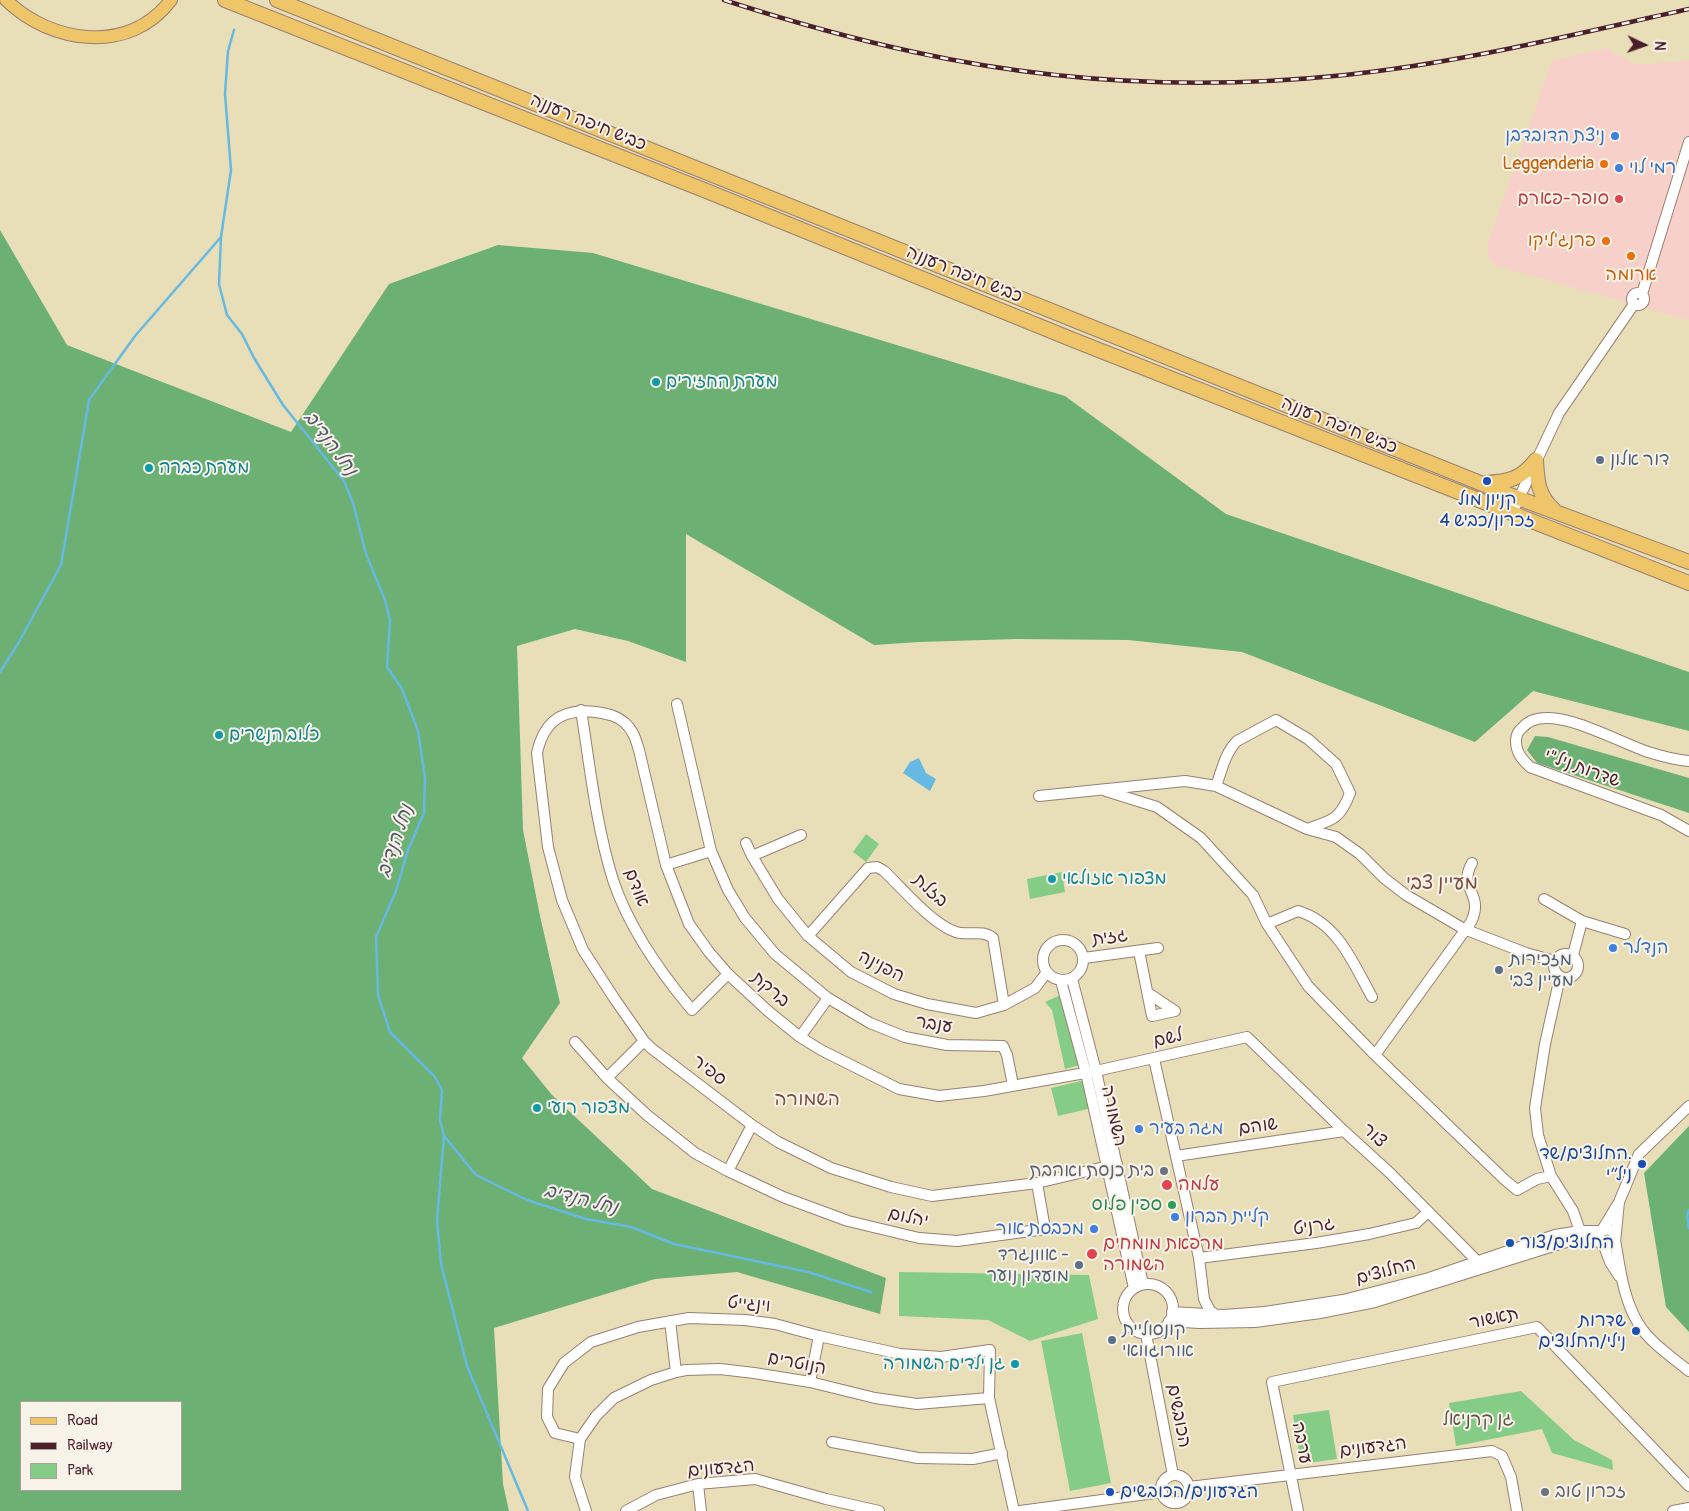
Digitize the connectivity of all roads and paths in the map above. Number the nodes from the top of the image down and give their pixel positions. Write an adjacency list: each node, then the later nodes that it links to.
1 (6, 0): 2 (main road)
2 (171, 0)
3 (225, 0): 10 (highway, כביש חיפה רעננה)
4 (277, 0): 7 (highway, כביש חיפה רעננה)
5 (1689, 142): 6 (street)
6 (1536, 460): 7 (highway); 8 (street); 9 (highway)
7 (1482, 484): 8 (highway, כביש חיפה רעננה)
8 (1518, 498): 9 (highway, כביש חיפה רעננה); 10 (street)
9 (1557, 512): 11 (highway, כביש חיפה רעננה)
10 (1512, 513): 12 (highway, כביש חיפה רעננה)
11 (1689, 562)
12 (1689, 583)
13 (677, 704): 23 (street, ענבר)
14 (581, 710): 26 (street, ברקת); 39 (street, אודם); 49 (street, ספיר)
15 (1689, 761): 20 (street, שדרות ניל"י)
16 (1216, 786): 17 (street); 19 (street); 19 (street)
17 (1103, 790): 18 (street); 29 (street)
18 (1039, 796)
19 (1307, 829): 30 (street)
20 (1689, 831)
21 (801, 835): 24 (street)
22 (746, 842): 24 (street, הפנינה)
23 (711, 851): 26 (street); 45 (street, ענבר)
24 (752, 856): 32 (street, הפנינה)
25 (1472, 863): 30 (street)
26 (666, 865): 39 (street, ברקת)
27 (1544, 899): 28 (street)
28 (1582, 921): 31 (street); 35 (street)
29 (1267, 924): 44 (street); 51 (street)
30 (1464, 929): 37 (street); 51 (street)
31 (1625, 934)
32 (808, 936): 46 (street, הפנינה); 46 (street, בזלת)
33 (1158, 948): 34 (street, גזית)
34 (1139, 951): 36 (street, גזית); 43 (street, גזית)
35 (1573, 955): 37 (street); 40 (street)
36 (1084, 958): 38 (street); 41 (street)
37 (1555, 961): 40 (street)
38 (1047, 972): 42 (street); 46 (street, הפנינה)
39 (728, 974): 47 (street, ברקת)
40 (1560, 977): 62 (street)
41 (1072, 979): 42 (street); 53 (street, השמורה)
42 (1061, 981): 53 (street, השמורה)
43 (1148, 994)
44 (1372, 997)
45 (828, 998): 47 (street); 55 (street, ענבר)
46 (1004, 1005)
47 (800, 1037): 55 (street, ברקת)
48 (1248, 1037): 52 (street, לשם); 58 (street, צור)
49 (644, 1041): 54 (street); 57 (street, ספיר)
50 (576, 1042): 54 (street, יהלום)
51 (1375, 1055): 62 (street)
52 (1156, 1060): 53 (street, לשם); 59 (street)
53 (1091, 1072): 55 (street, ברקת); 60 (street, השמורה)
54 (607, 1078): 61 (street, יהלום)
55 (1013, 1085)
56 (1689, 1106): 64 (street)
57 (752, 1125): 61 (street); 63 (street, ספיר)
58 (1344, 1131): 59 (street, שוהם); 65 (street, צור)
59 (1176, 1156): 69 (street)
60 (1112, 1165): 63 (street, ספיר); 72 (street, השמורה)
61 (728, 1171): 63 (street, יהלום)
62 (1551, 1176): 66 (street)
63 (1038, 1183)
64 (1619, 1202): 67 (street); 68 (street)
65 (1428, 1212): 69 (street, גרניט); 70 (street, צור)
66 (1580, 1235): 68 (street, החלוצים); 70 (street, החלוצים); 76 (street, החלוצים)
67 (1615, 1238): 68 (street); 68 (street); 71 (street)
68 (1601, 1239): 71 (street)
69 (1199, 1258): 73 (street)
70 (1477, 1261): 75 (street, החלוצים)
71 (1621, 1279): 80 (street)
72 (1138, 1286): 76 (street); 78 (street)
73 (1204, 1298): 74 (street); 75 (street)
74 (1190, 1314): 75 (street, החלוצים); 76 (street, החלוצים)
75 (1216, 1315)
76 (1171, 1317): 78 (street)
77 (670, 1321): 79 (street, וינגייט); 81 (street); 85 (street, וינגייט)
78 (1146, 1334): 89 (street, הכובשים)
79 (819, 1336): 82 (street); 84 (street, וינגייט)
80 (1689, 1371)
81 (676, 1372): 82 (street, הנוטרים); 85 (street, הנוטרים)
82 (810, 1382): 84 (street, הנוטרים)
83 (1272, 1382): 88 (street, ערבה); 91 (street, תאשור)
84 (990, 1398): 87 (street)
85 (580, 1439): 96 (street, הנוטרים)
86 (832, 1442): 87 (street)
87 (1002, 1452): 100 (street)
88 (1290, 1474): 92 (street, הגדעונים); 102 (street, ערבה); 103 (street, הגדעונים)
89 (1173, 1476): 92 (street); 93 (street)
90 (698, 1484): 97 (street, הגדעונים); 98 (street); 99 (street, הגדעונים)
91 (1689, 1486)
92 (1189, 1487): 94 (street)
93 (1162, 1492): 94 (street); 101 (street)
94 (1181, 1507)
95 (1689, 1508): 104 (street)
96 (586, 1511)
97 (626, 1511)
98 (701, 1511)
99 (879, 1511)
100 (1014, 1511)
101 (1020, 1511)
102 (1298, 1511)
103 (1517, 1511)
104 (1673, 1511)

